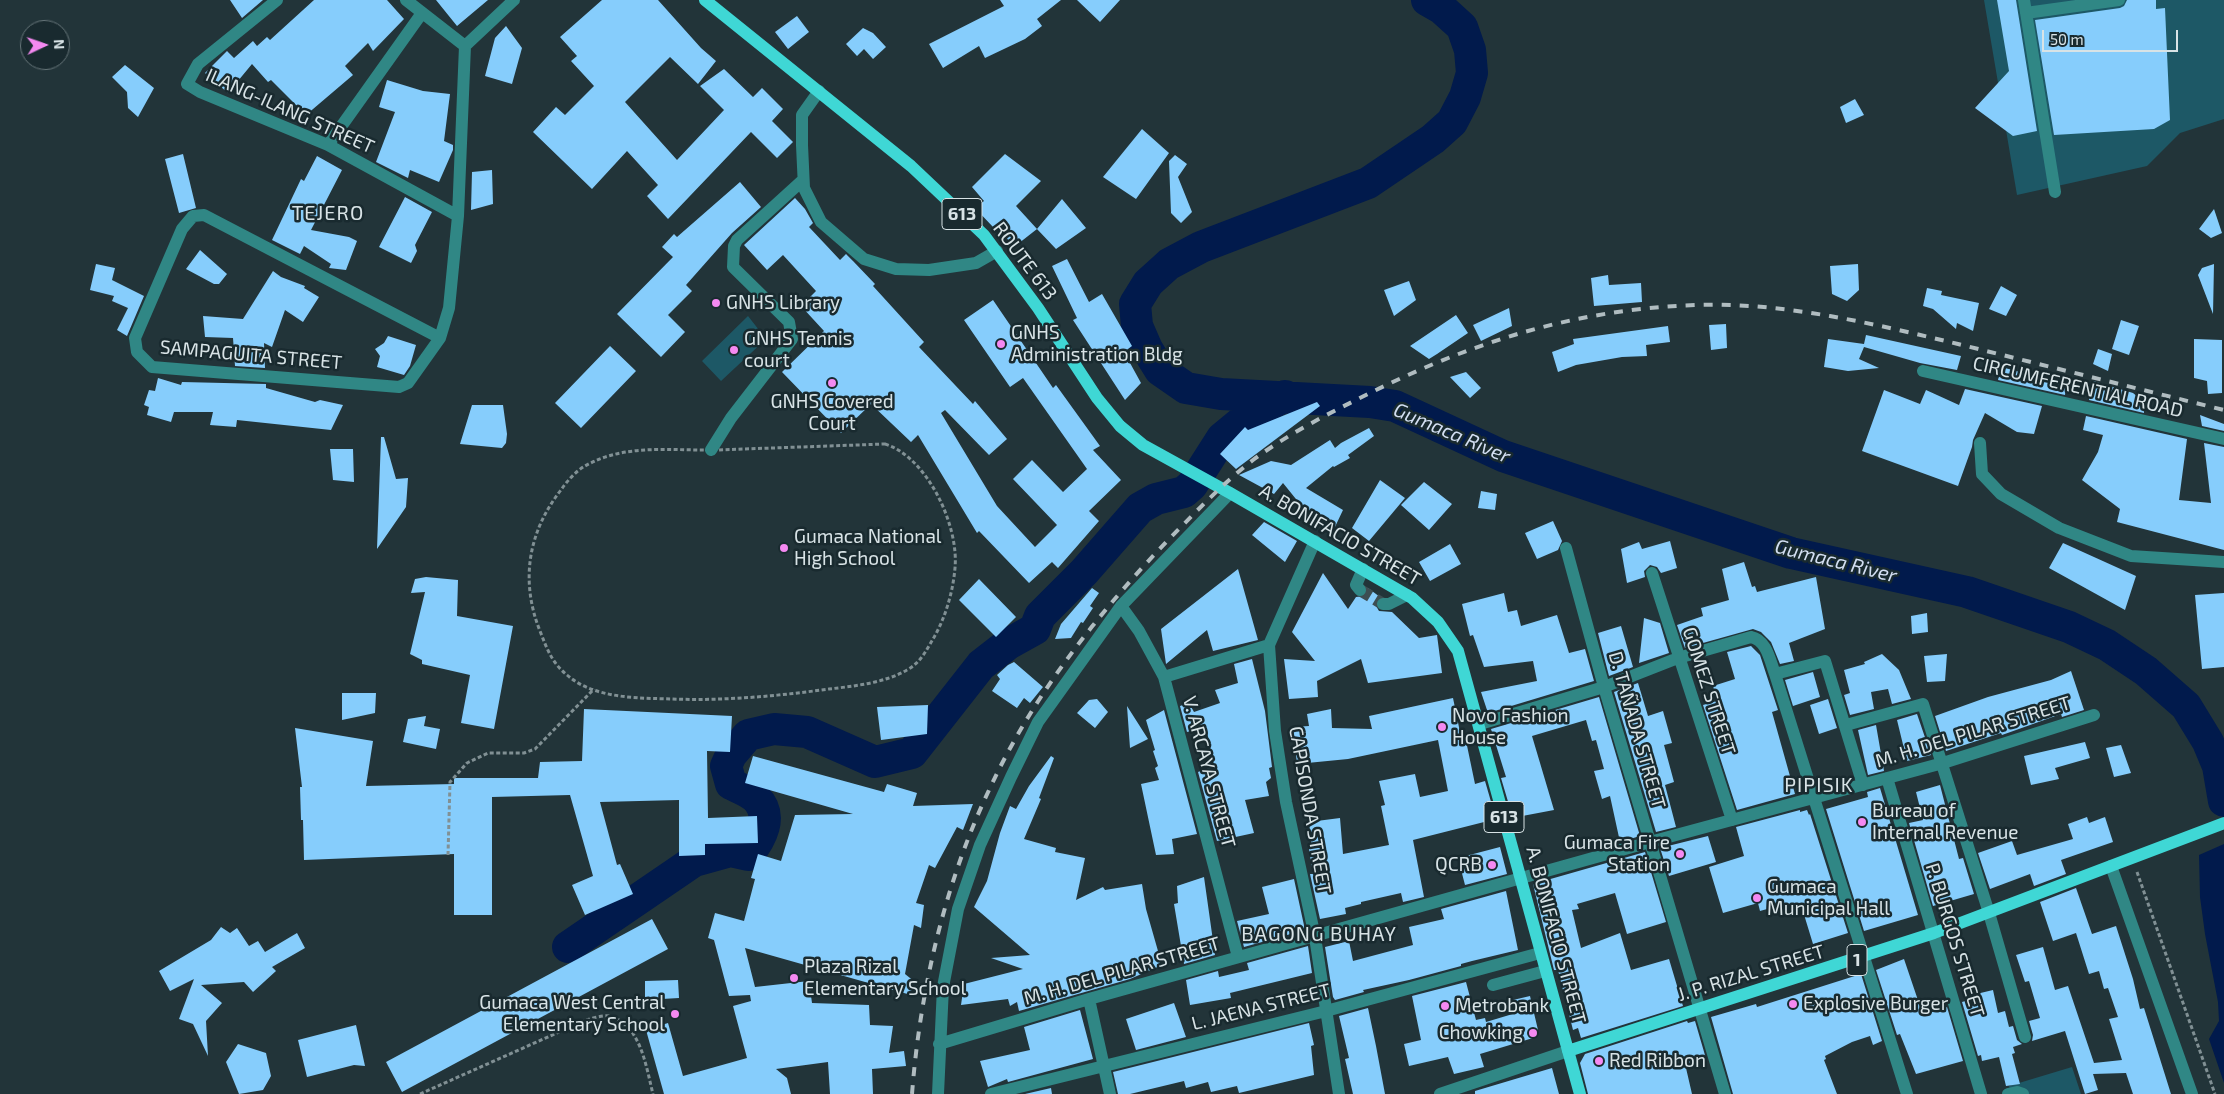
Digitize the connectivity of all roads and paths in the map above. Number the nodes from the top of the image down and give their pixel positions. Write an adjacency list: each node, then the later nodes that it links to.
1 (277, 0): 10 (street, ILANG-ILANG STREET)
2 (406, 0): 7 (street)
3 (514, 0): 8 (street)
4 (705, 0): 9 (main road, ROUTE 613 / 613)
5 (2119, 0): 6 (street)
6 (2025, 6): 12 (street)
7 (422, 13): 8 (street); 10 (street)
8 (465, 46): 13 (street, SAMPAGUITA STREET)
9 (819, 91): 11 (street); 14 (main road, ROUTE 613 / 613)
10 (328, 145): 13 (street, ILANG-ILANG STREET)
11 (804, 180): 14 (street); 19 (street)
12 (2055, 192)
13 (458, 216): 15 (street, SAMPAGUITA STREET)
14 (997, 251): 20 (main road, ROUTE 613 / 613)
15 (440, 338): 15 (street, SAMPAGUITA STREET)
16 (1923, 371): 17 (street, CIRCUMFERENTIAL ROAD)
17 (2224, 439)
18 (1980, 443): 24 (street)
19 (711, 450): 36 (path); 36 (path)
20 (1204, 480): 21 (main road, A. BONIFACIO STREET / 613)
21 (1230, 493): 22 (main road, A. BONIFACIO STREET / 613); 30 (street)
22 (1316, 541): 25 (main road, A. BONIFACIO STREET / 613); 31 (street, CAPISONDA STREET)
23 (1566, 548): 35 (street, D. TAÑADA STREET)
24 (2224, 562)
25 (1362, 569): 27 (street); 28 (main road, A. BONIFACIO STREET / 613)
26 (1652, 573): 32 (street, GOMEZ STREET)
27 (1360, 590)
28 (1407, 595): 29 (street); 38 (main road, A. BONIFACIO STREET / 613)
29 (1382, 604)
30 (1121, 606): 34 (street, V. ARCAYA STREET); 63 (street)
31 (1269, 645): 34 (street); 53 (street, CAPISONDA STREET)
32 (1678, 658): 33 (street); 35 (street); 44 (street, GOMEZ STREET)
33 (1775, 674): 39 (street); 43 (street)
34 (1164, 677): 55 (street, V. ARCAYA STREET)
35 (1604, 687): 38 (street); 46 (street, D. TAÑADA STREET)
36 (594, 690): 47 (path)
37 (2094, 715): 40 (street, M. H. DEL PILAR STREET)
38 (1480, 724): 50 (main road, A. BONIFACIO STREET / 613)
39 (1846, 725): 40 (street); 42 (street)
40 (1943, 763): 41 (street, M. H. DEL PILAR STREET); 51 (street)
41 (1887, 778): 42 (street, M. H. DEL PILAR STREET); 52 (street, P. BURGOS STREET)
42 (1863, 785): 43 (street, M. H. DEL PILAR STREET)
43 (1813, 799): 44 (street, M. H. DEL PILAR STREET); 56 (street)
44 (1732, 820): 46 (street, M. H. DEL PILAR STREET)
45 (2224, 823): 48 (main road, J. P. RIZAL STREET / 1)
46 (1650, 842): 50 (street, M. H. DEL PILAR STREET); 60 (street, D. TAÑADA STREET)
47 (448, 855)
48 (2136, 856): 49 (main road, J. P. RIZAL STREET / 1); 80 (path)
49 (2111, 866): 51 (main road, J. P. RIZAL STREET / 1); 79 (street)
50 (1520, 878): 53 (street, M. H. DEL PILAR STREET); 54 (main road, A. BONIFACIO STREET / 613)
51 (1989, 913): 52 (main road, J. P. RIZAL STREET / 1); 62 (street)
52 (1934, 933): 56 (main road, J. P. RIZAL STREET / 1); 66 (street, P. BURGOS STREET)
53 (1315, 937): 55 (street, M. H. DEL PILAR STREET); 61 (street, CAPISONDA STREET)
54 (1540, 953): 57 (main road, A. BONIFACIO STREET / 613); 61 (street, L. JAENA STREET)
55 (1238, 957): 59 (street, M. H. DEL PILAR STREET)
56 (1863, 958): 60 (main road, J. P. RIZAL STREET / 1); 67 (street)
57 (1545, 971): 58 (street); 64 (main road, A. BONIFACIO STREET / 613)
58 (1493, 985)
59 (1089, 999): 63 (street, M. H. DEL PILAR STREET); 65 (street)
60 (1700, 1008): 64 (main road, J. P. RIZAL STREET / 1); 76 (street, D. TAÑADA STREET)
61 (1326, 1011): 65 (street, L. JAENA STREET); 73 (street, CAPISONDA STREET)
62 (2025, 1037)
63 (939, 1044): 70 (street)
64 (1568, 1051): 74 (street, J. P. RIZAL STREET); 75 (main road, A. BONIFACIO STREET)
65 (1104, 1065): 71 (street, L. JAENA STREET); 72 (street)
66 (1980, 1089)
67 (1906, 1093)
68 (420, 1094): 69 (path)
69 (653, 1094)
70 (938, 1094)
71 (991, 1094)
72 (1110, 1094)
73 (1339, 1094)
74 (1440, 1094)
75 (1580, 1094)
76 (1725, 1094)
77 (2008, 1094): 78 (street)
78 (2023, 1094)
79 (2192, 1094)
80 (2215, 1094)

